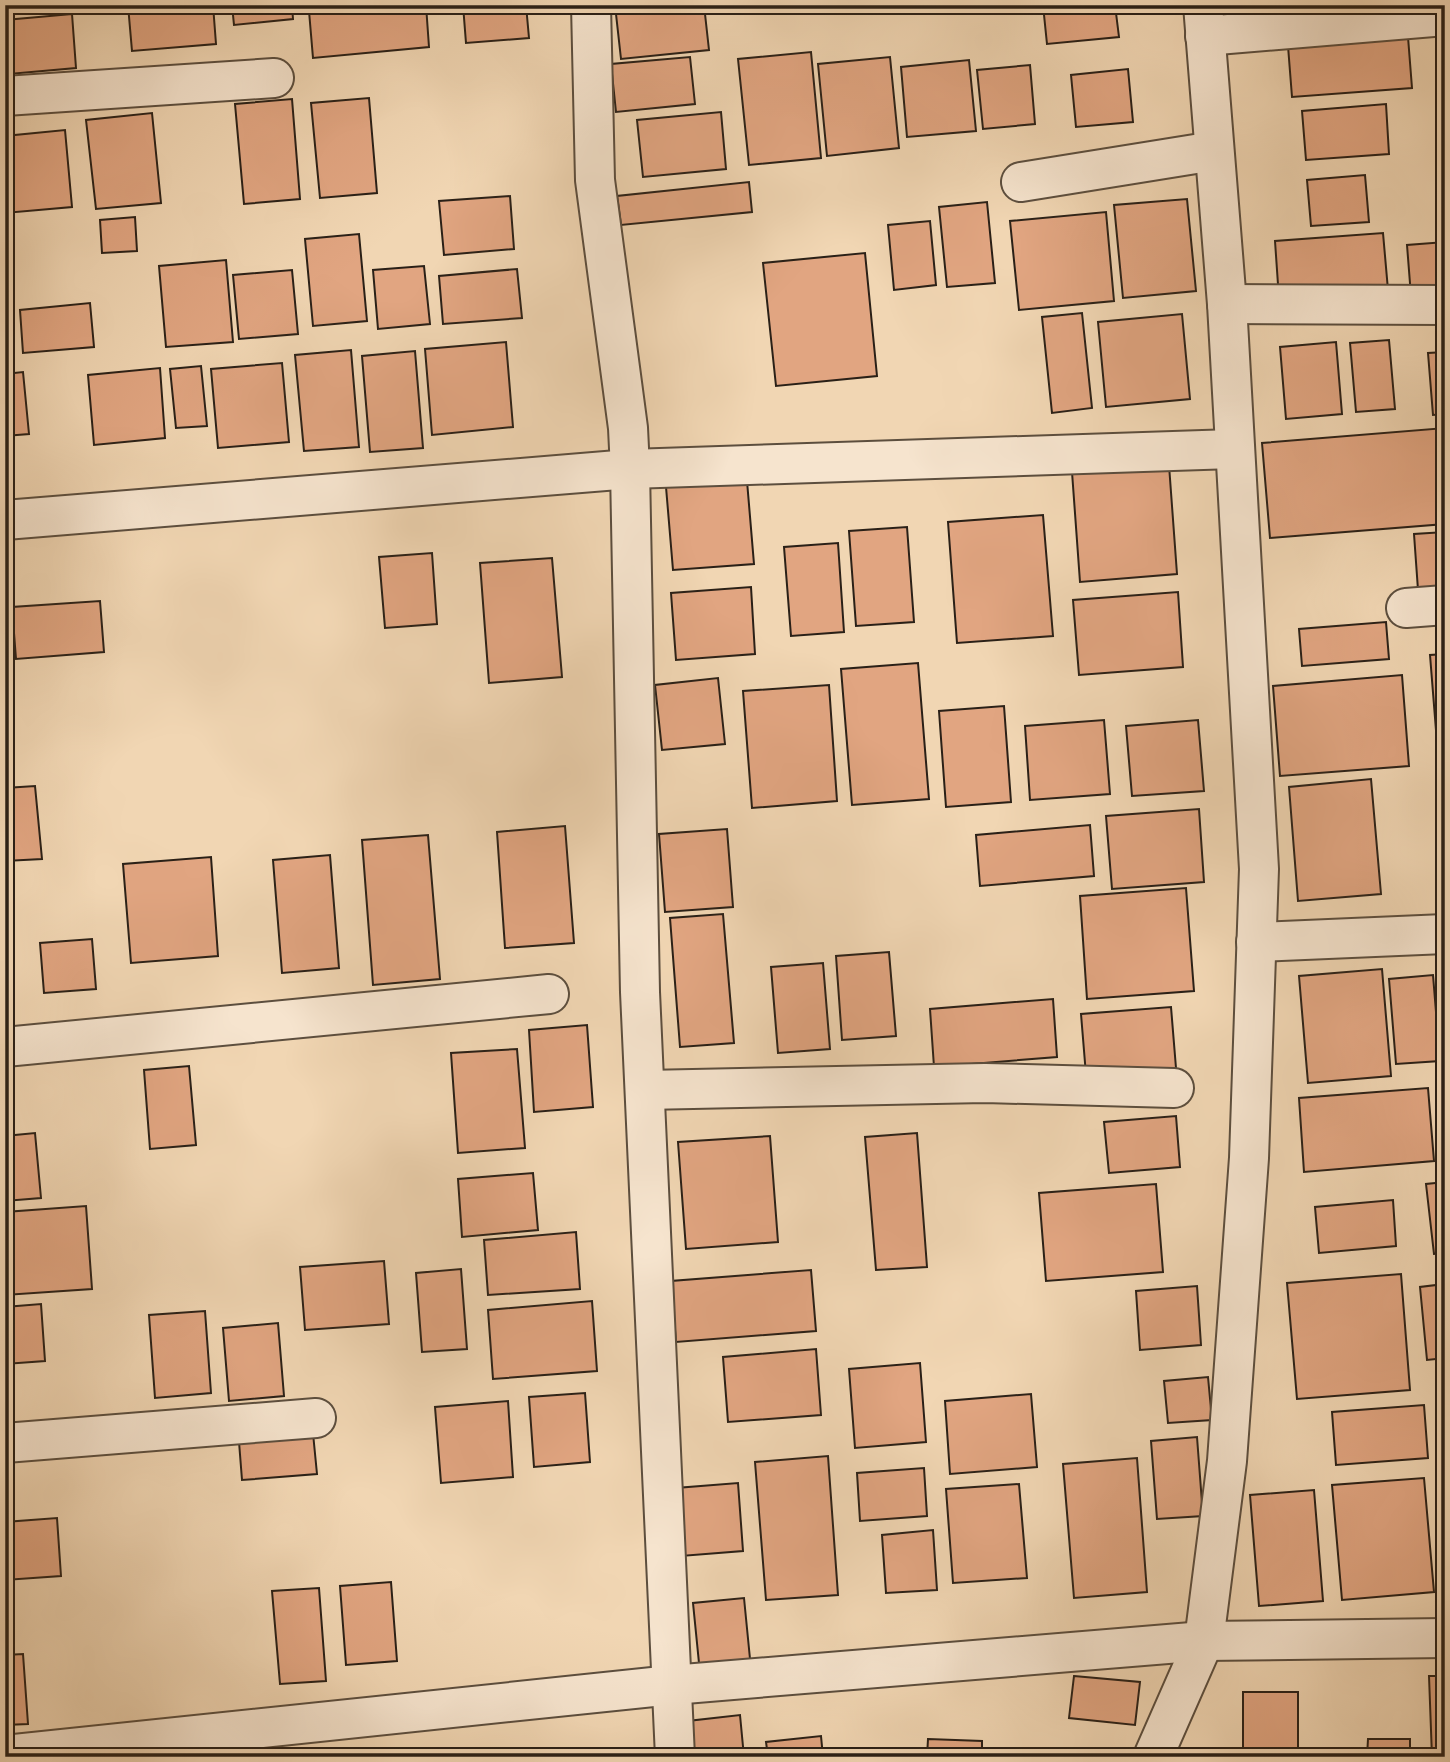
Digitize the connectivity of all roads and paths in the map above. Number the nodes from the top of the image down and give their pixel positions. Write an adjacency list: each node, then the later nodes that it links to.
1 (591, 5): 11 (street)
2 (1445, 16): 3 (street)
3 (1204, 21): 6 (street)
4 (274, 78): 5 (street)
5 (5, 96)
6 (1214, 151): 7 (street); 8 (street)
7 (1021, 182)
8 (1227, 304): 9 (street); 10 (street)
9 (1445, 305)
10 (1233, 449): 11 (street); 16 (street)
11 (630, 469): 12 (street); 20 (street)
12 (5, 520)
13 (1445, 605): 14 (street)
14 (1406, 608)
15 (1445, 934): 16 (street)
16 (1256, 942): 24 (street)
17 (549, 994): 18 (street)
18 (5, 1047)
19 (1174, 1088): 20 (street)
20 (645, 1090): 25 (street)
21 (316, 1418): 22 (street)
22 (5, 1443)
23 (1445, 1638): 24 (street)
24 (1204, 1641): 25 (street); 28 (street)
25 (672, 1685): 26 (street); 27 (street)
26 (5, 1755)
27 (675, 1757)
28 (1153, 1757)

